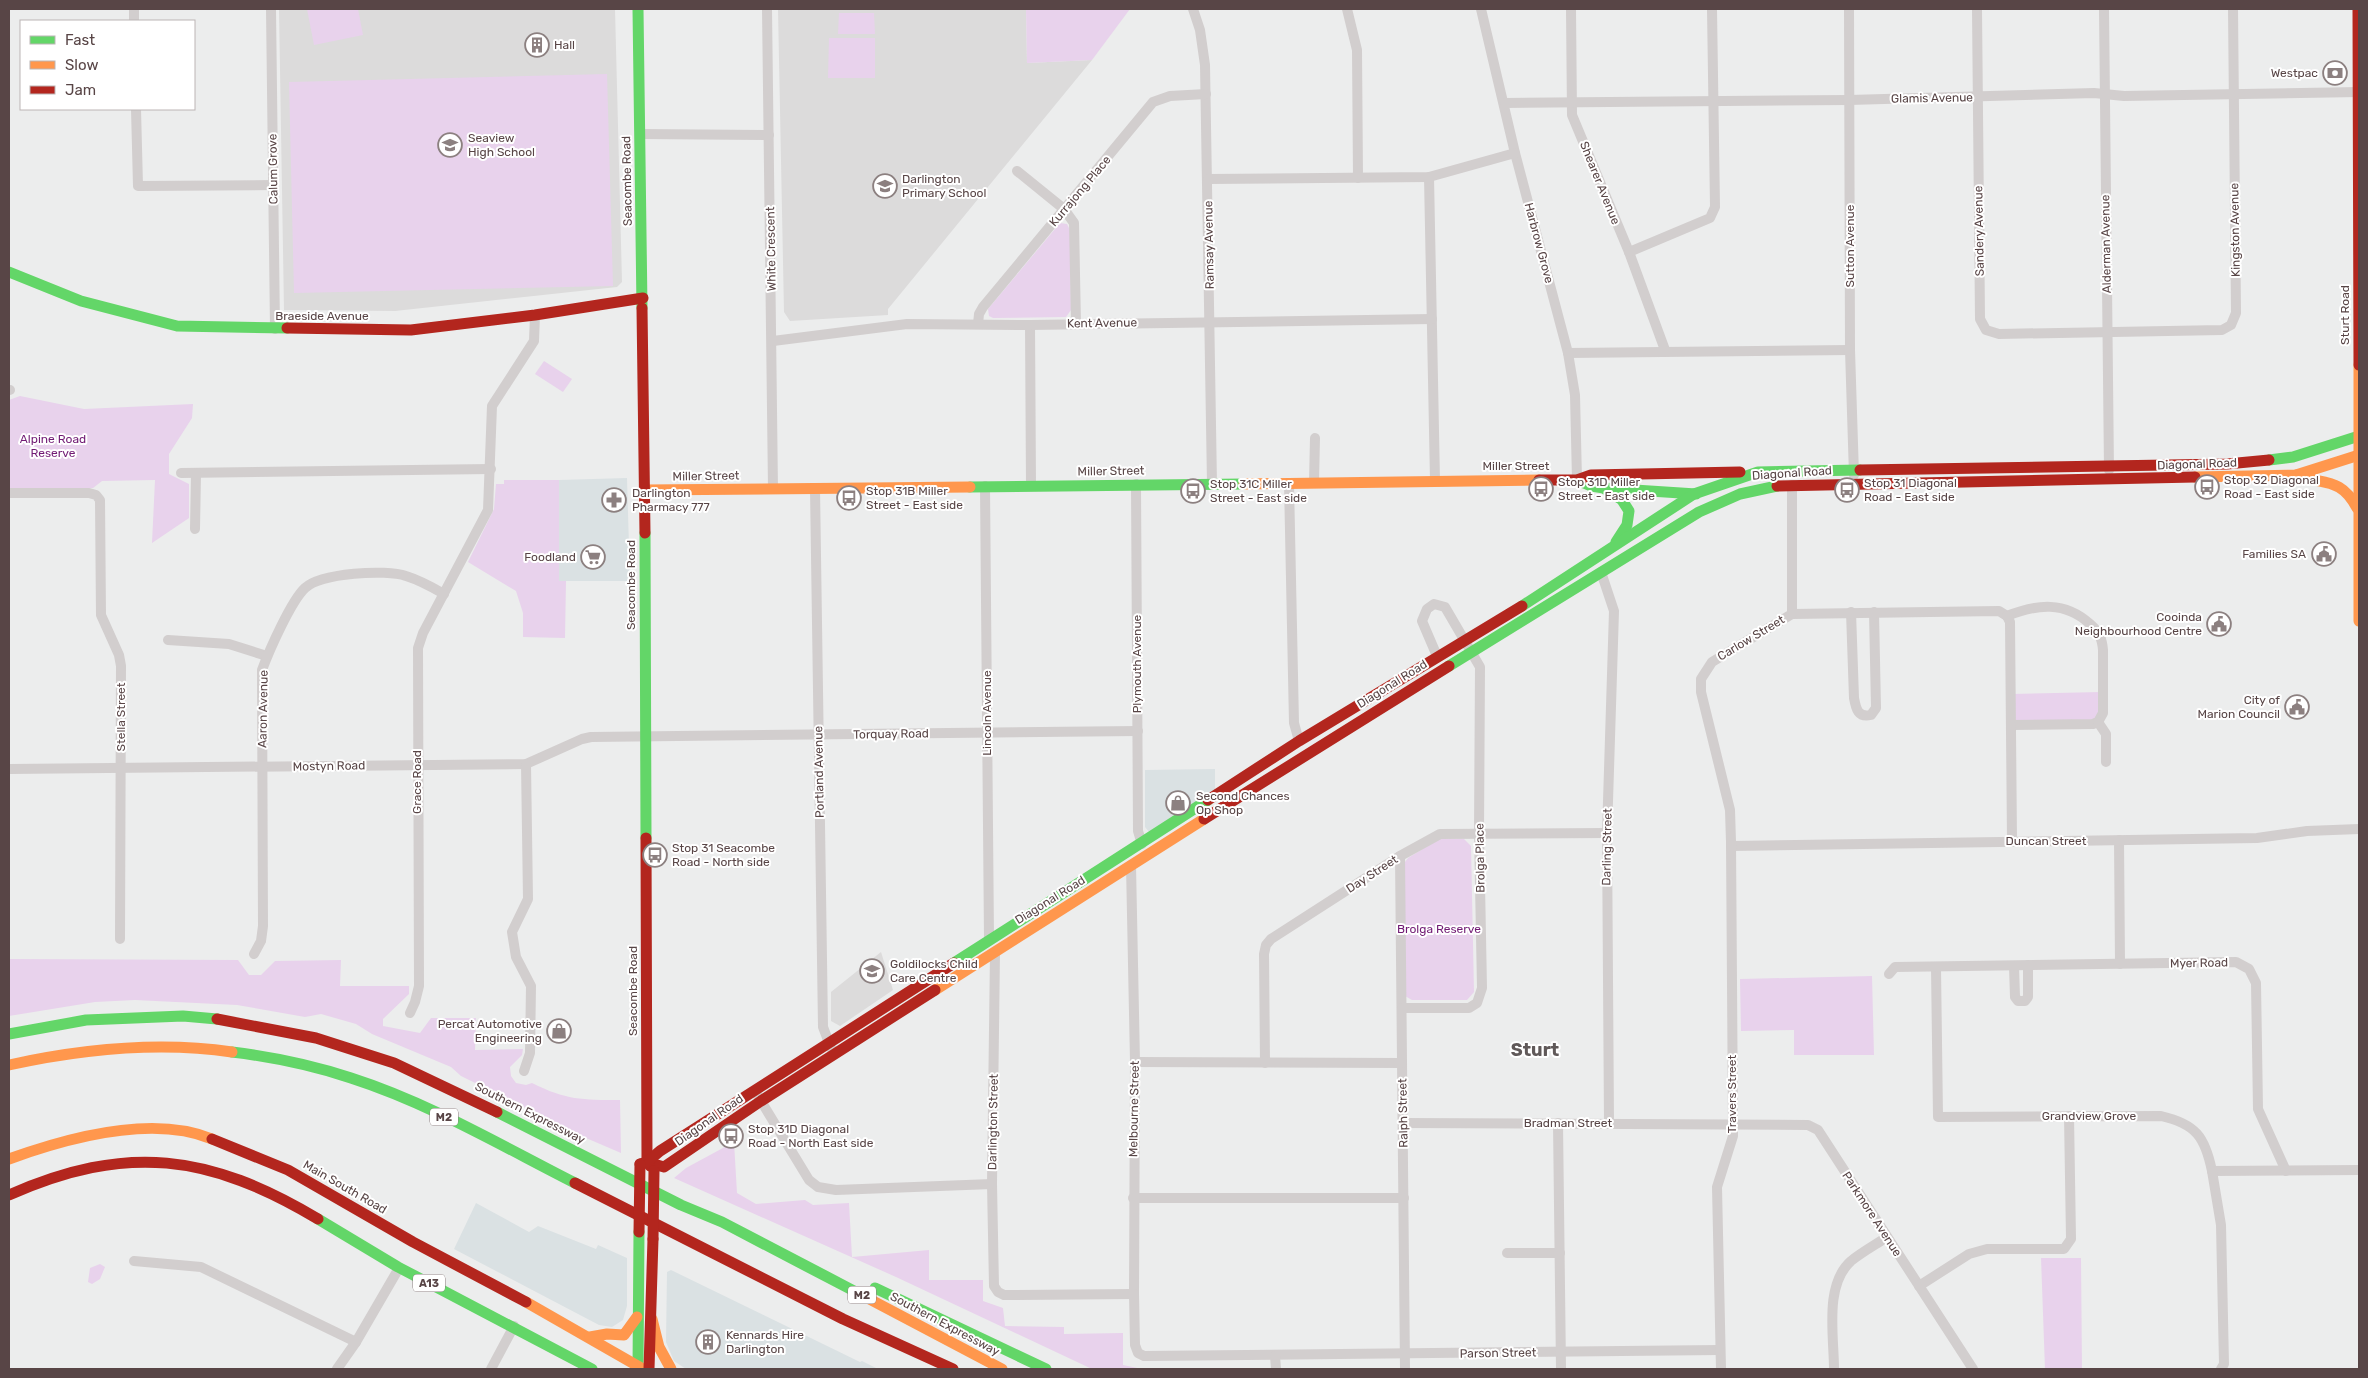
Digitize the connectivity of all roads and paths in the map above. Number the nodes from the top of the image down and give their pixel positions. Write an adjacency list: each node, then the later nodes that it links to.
1 (271, 9): 31 (street, Calum Grove)
2 (638, 9): 24 (main road, Seacombe Road)
3 (767, 9): 25 (street, White Crescent)
4 (1193, 9): 15 (street, Ramsay Avenue)
5 (1347, 9): 29 (street)
6 (1481, 9): 21 (street, Harbrow Grove)
7 (1571, 9): 22 (street, Shearer Avenue)
8 (1712, 9): 20 (street)
9 (1849, 9): 19 (street, Sutton Avenue)
10 (1976, 9): 18 (street, Sandery Avenue)
11 (2104, 9): 16 (street, Alderman Avenue)
12 (2233, 9): 17 (street, Kingston Avenue)
13 (2358, 9): 14 (main road, Sturt Road)
14 (2359, 92): 17 (street, Glamis Avenue); 34 (main road, Sturt Road)
15 (1206, 94): 30 (street, Ramsay Avenue); 32 (street, Kurrajong Place)
16 (2104, 94): 17 (street, Glamis Avenue); 18 (street, Glamis Avenue); 44 (street, Alderman Avenue)
17 (2234, 95): 44 (street, Kingston Avenue)
18 (1977, 97): 19 (street, Glamis Avenue); 44 (street, Sandery Avenue)
19 (1849, 100): 20 (street, Glamis Avenue); 47 (street, Sutton Avenue)
20 (1714, 102): 22 (street, Glamis Avenue); 33 (street)
21 (1505, 103): 22 (street, Glamis Avenue); 26 (street, Harbrow Grove)
22 (1572, 104): 33 (street, Shearer Avenue)
23 (136, 110): 31 (street)
24 (640, 134): 25 (street); 36 (main road, Seacombe Road)
25 (769, 135): 45 (street, White Crescent)
26 (1515, 153): 28 (street); 48 (street, Harbrow Grove)
27 (1017, 171): 32 (street)
28 (1429, 177): 29 (street); 38 (street)
29 (1358, 178): 30 (street)
30 (1208, 179): 39 (street, Ramsay Avenue)
31 (273, 184): 43 (street, Calum Grove)
32 (1064, 209): 40 (street, Kurrajong Place); 42 (street)
33 (1629, 252): 46 (street, Shearer Avenue)
34 (2359, 257): 49 (main road, Sturt Road)
35 (9, 272): 43 (main road, Braeside Avenue)
36 (643, 298): 37 (main road, Braeside Avenue); 73 (main road, Seacombe Road)
37 (535, 315): 43 (main road, Braeside Avenue); 53 (street, Grace Road)
38 (1432, 319): 39 (street, Kent Avenue); 61 (street)
39 (1210, 321): 42 (street, Kent Avenue); 66 (street, Ramsay Avenue)
40 (978, 324): 41 (street, Kent Avenue); 45 (street, Kent Avenue)
41 (1030, 324): 42 (street, Kent Avenue); 69 (street)
42 (1076, 324)
43 (275, 329)
44 (2107, 332): 52 (street, Alderman Avenue)
45 (773, 341): 72 (street, White Crescent)
46 (1665, 350): 47 (street); 48 (street)
47 (1850, 350): 54 (street, Sutton Avenue)
48 (1568, 353): 60 (street, Harbrow Grove)
49 (2359, 436): 51 (main road, Sturt Road); 52 (main road, Diagonal Road)
50 (1315, 438): 62 (street)
51 (2359, 455): 58 (main road, Diagonal Road); 77 (main road, Sturt Road)
52 (2109, 466): 54 (main road, Diagonal Road); 59 (street, Alderman Avenue)
53 (491, 469): 57 (street); 82 (street, Grace Road)
54 (1854, 469): 55 (main road, Diagonal Road); 64 (street, Sutton Avenue)
55 (1758, 472): 60 (main road, Miller Street); 76 (main road, Diagonal Road)
56 (181, 473): 57 (street)
57 (196, 473): 78 (street)
58 (2296, 475): 59 (main road, Diagonal Road); 77 (main road)
59 (2109, 479): 64 (main road, Diagonal Road)
60 (1577, 480): 61 (main road, Miller Street); 71 (main road, Miller Street)
61 (1435, 481): 62 (main road, Miller Street)
62 (1314, 482): 63 (main road, Miller Street)
63 (1288, 483): 66 (main road, Miller Street); 99 (street)
64 (1854, 483): 67 (main road, Diagonal Road)
65 (1136, 484): 66 (main road, Miller Street); 69 (main road, Miller Street); 95 (street, Plymouth Avenue)
66 (1212, 484)
67 (1792, 485): 74 (main road, Diagonal Road); 85 (street, Carlow Street)
68 (985, 486): 69 (main road, Miller Street); 70 (main road, Miller Street); 96 (street, Lincoln Avenue)
69 (1031, 486)
70 (816, 488): 72 (main road, Miller Street); 97 (street, Portland Avenue)
71 (1604, 488): 76 (main road, Miller Street); 79 (main road)
72 (773, 489): 73 (main road, Miller Street)
73 (645, 490): 98 (main road, Seacombe Road)
74 (1740, 492): 76 (main road, Miller Street); 81 (main road, Diagonal Road)
75 (9, 493): 106 (street, Stella Street)
76 (1694, 494): 79 (main road, Diagonal Road)
77 (2358, 509): 87 (main road, Sturt Road)
78 (195, 529)
79 (1613, 546): 80 (main road, Diagonal Road)
80 (1593, 559): 81 (main road); 88 (main road, Diagonal Road)
81 (1601, 572): 90 (main road, Diagonal Road); 109 (street, Darling Street)
82 (444, 594): 91 (street, Aaron Avenue); 103 (street, Grace Road)
83 (1851, 612): 84 (street); 84 (street); 85 (street)
84 (1874, 612): 86 (street)
85 (1792, 614): 113 (street, Carlow Street)
86 (2007, 616): 93 (street); 94 (street)
87 (2359, 621)
88 (1464, 639): 90 (street, Brolga Place); 92 (main road, Diagonal Road); 92 (street, Diagonal Road)
89 (168, 640): 91 (street)
90 (1471, 651): 100 (main road, Diagonal Road); 108 (street, Brolga Place)
91 (267, 656): 104 (street, Aaron Avenue)
92 (1436, 656): 99 (main road, Diagonal Road)
93 (2098, 722): 94 (street); 101 (street)
94 (2011, 725): 111 (street)
95 (1138, 731): 96 (street, Torquay Road); 112 (street, Plymouth Avenue)
96 (987, 732): 97 (street, Torquay Road); 118 (street, Lincoln Avenue)
97 (818, 734): 98 (street, Torquay Road); 129 (street, Portland Avenue)
98 (644, 736): 102 (street, Mostyn Road); 143 (main road, Seacombe Road)
99 (1299, 741): 100 (main road); 112 (main road, Diagonal Road)
100 (1306, 754): 116 (main road, Diagonal Road)
101 (2106, 762)
102 (526, 764): 103 (street, Mostyn Road); 135 (street)
103 (417, 765): 104 (street, Mostyn Road); 127 (street, Grace Road)
104 (262, 767): 106 (street, Mostyn Road); 120 (street, Aaron Avenue)
105 (9, 768): 106 (street, Mostyn Road)
106 (121, 768): 117 (street, Stella Street)
107 (2359, 829): 110 (street, Duncan Street)
108 (1479, 832): 109 (street, Day Street); 115 (street, Day Street); 126 (street, Brolga Place)
109 (1607, 833): 140 (street, Darling Street)
110 (2118, 840): 111 (street, Duncan Street); 121 (street)
111 (2012, 841): 113 (street, Duncan Street)
112 (1142, 844): 114 (main road, Diagonal Road)
113 (1732, 846): 141 (street, Travers Street)
114 (1126, 853): 116 (main road); 118 (main road, Diagonal Road)
115 (1400, 856): 126 (street, Ralph Street); 132 (street, Day Street)
116 (1131, 865): 119 (main road, Diagonal Road); 131 (street, Melbourne Street)
117 (120, 939)
118 (988, 939): 119 (main road); 129 (main road, Diagonal Road)
119 (995, 952): 130 (main road, Diagonal Road); 147 (street, Darlington Street)
120 (254, 954)
121 (2120, 964): 122 (street, Myer Road); 146 (street, Myer Road)
122 (2028, 965): 123 (street, Myer Road); 123 (street)
123 (2014, 966): 124 (street, Myer Road)
124 (1936, 967): 125 (street, Myer Road); 137 (street, Grandview Grove)
125 (1889, 974)
126 (1402, 1008): 133 (street, Ralph Street)
127 (410, 1013)
128 (9, 1034): 151 (main road, Southern Expressway / M2)
129 (828, 1042): 130 (street, Portland Avenue); 136 (main road, Diagonal Road)
130 (834, 1053): 136 (main road, Diagonal Road)
131 (1135, 1062): 132 (street); 149 (street, Melbourne Street)
132 (1265, 1063): 133 (street)
133 (1402, 1063): 138 (street, Ralph Street)
134 (9, 1065): 161 (main road, M2)
135 (524, 1070)
136 (758, 1096): 143 (main road, Diagonal Road); 147 (street)
137 (2069, 1116): 145 (street, Grandview Grove); 157 (street)
138 (1403, 1123): 139 (street, Bradman Street); 150 (street, Ralph Street)
139 (1558, 1123): 140 (street, Bradman Street); 154 (street)
140 (1609, 1123): 141 (street, Bradman Street)
141 (1734, 1124): 152 (street, Parkmore Avenue); 165 (street, Travers Street)
142 (9, 1159): 155 (main road, Main South Road / A13)
143 (647, 1166): 159 (main road, Seacombe Road, bridge); 160 (main road, Seacombe Road, bridge)
144 (2359, 1170): 146 (street)
145 (2212, 1171): 146 (street); 185 (street, Grandview Grove)
146 (2286, 1171)
147 (992, 1184): 158 (street, Darlington Street)
148 (9, 1195): 155 (main road, Main South Road / A13)
149 (1133, 1198): 150 (street); 158 (street, Melbourne Street)
150 (1404, 1198): 168 (street, Ralph Street)
151 (722, 1222): 177 (main road, Southern Expressway / M2); 178 (main road)
152 (1887, 1237): 157 (street, Parkmore Avenue); 183 (street)
153 (1507, 1253): 154 (street)
154 (1560, 1253): 166 (street)
155 (406, 1255): 162 (main road, Main South Road / A13); 163 (main road, Main South Road / A13); 164 (street)
156 (134, 1261): 164 (street)
157 (1919, 1286): 184 (street, Parkmore Avenue)
158 (1134, 1294): 167 (street, Melbourne Street)
159 (637, 1317): 163 (main road); 170 (main road, Seacombe Road)
160 (652, 1319): 170 (main road, Seacombe Road); 174 (main road)
161 (843, 1319): 175 (main road, M2); 176 (main road, M2)
162 (514, 1326): 172 (street); 173 (main road, Main South Road / A13)
163 (590, 1337): 170 (main road, Main South Road / A13)
164 (356, 1342): 171 (street)
165 (1720, 1350): 166 (street, Parson Street); 182 (street, Travers Street)
166 (1561, 1352): 168 (street, Parson Street); 181 (street)
167 (1138, 1353): 169 (street, Parson Street)
168 (1405, 1355): 169 (street, Parson Street); 180 (street, Ralph Street)
169 (1276, 1356): 179 (street)
170 (642, 1368)
171 (337, 1369)
172 (491, 1369)
173 (592, 1369)
174 (671, 1369)
175 (928, 1369)
176 (953, 1369)
177 (1002, 1369)
178 (1046, 1369)
179 (1276, 1369)
180 (1405, 1369)
181 (1561, 1369)
182 (1721, 1369)
183 (1834, 1369)
184 (1973, 1369)
185 (2221, 1369)

